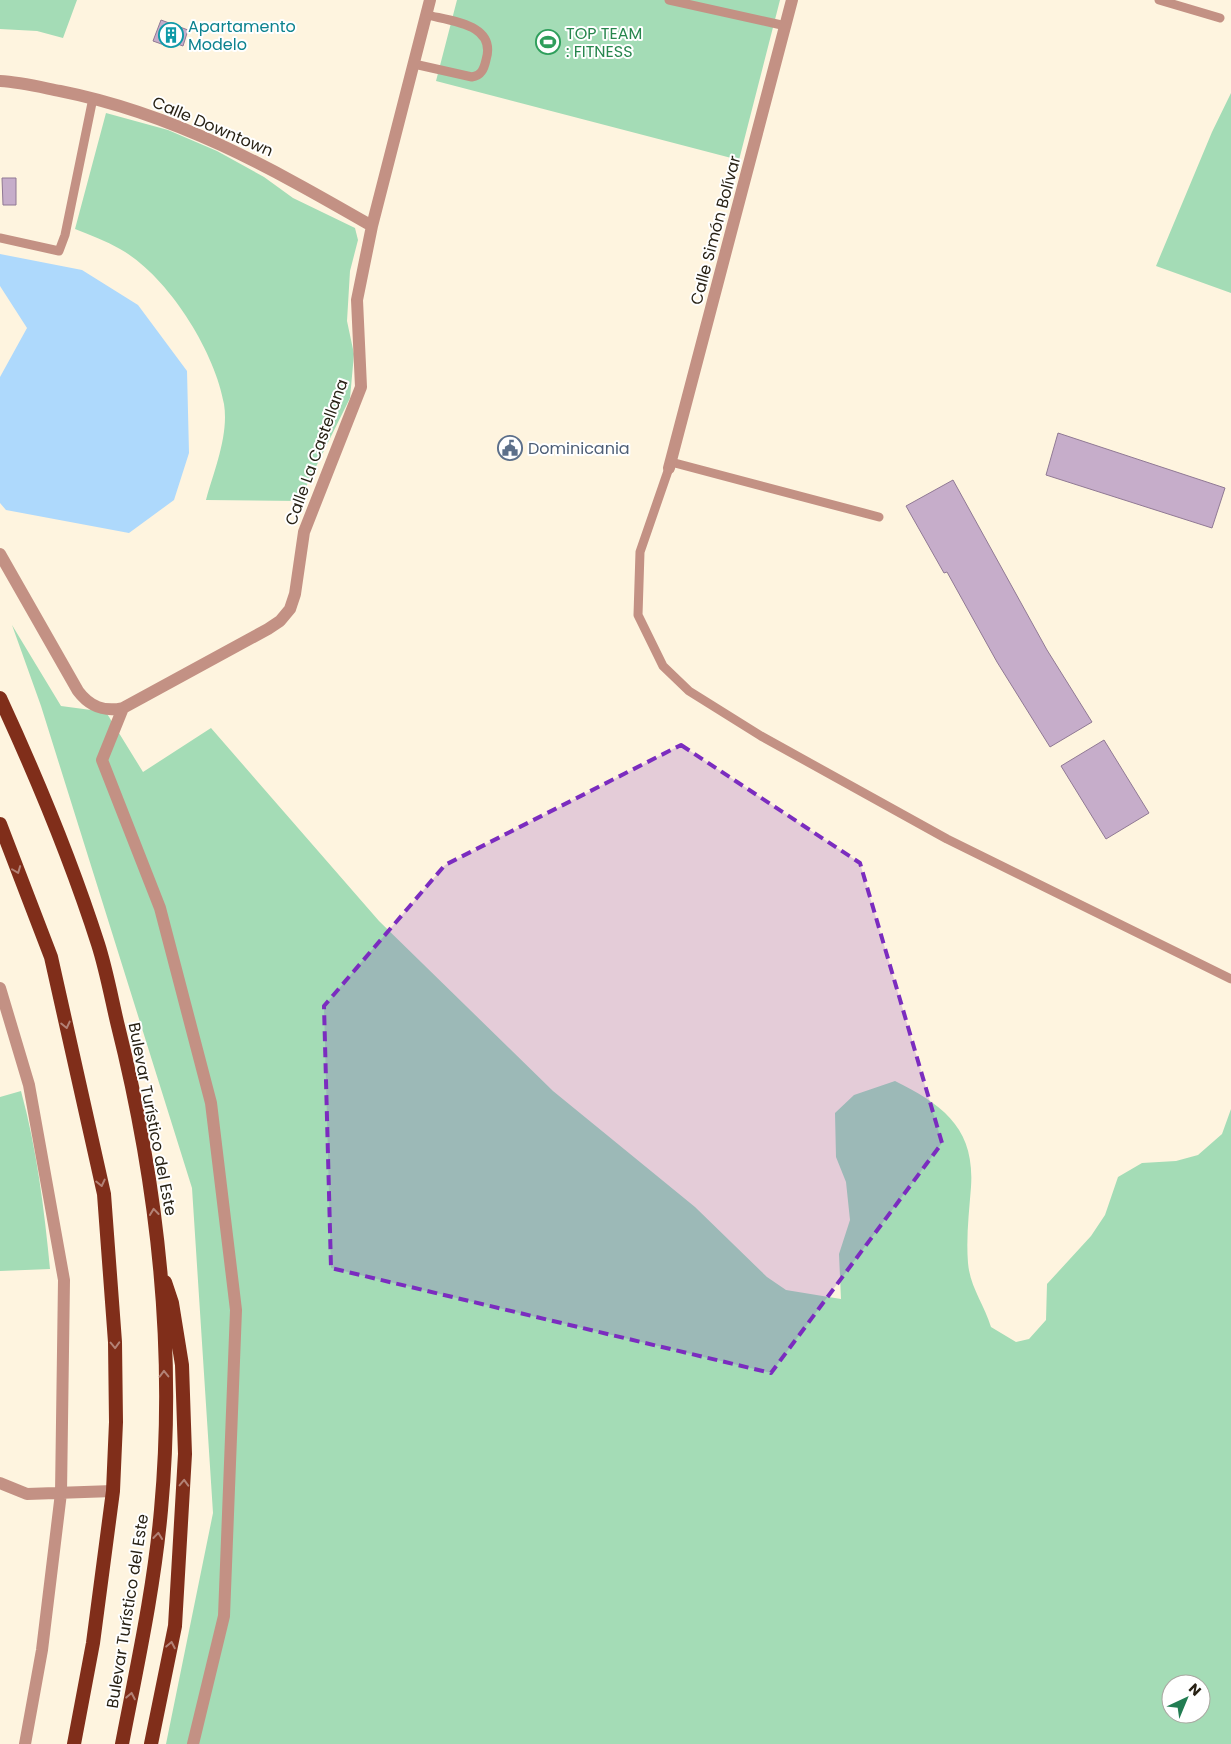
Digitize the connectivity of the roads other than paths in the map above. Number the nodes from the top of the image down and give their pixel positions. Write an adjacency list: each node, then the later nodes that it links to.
1 (430, 0): 5 (street, Calle La Castellana)
2 (669, 0): 7 (lane)
3 (792, 0): 7 (street, Calle Simón Bolívar)
4 (1159, 0): 6 (lane)
5 (426, 15): 8 (street, Calle La Castellana); 8 (lane)
6 (1220, 18)
7 (786, 26): 13 (street, Calle Simón Bolívar)
8 (414, 64): 11 (street, Calle La Castellana)
9 (0, 81): 10 (street, Calle Downtown)
10 (93, 98): 11 (street, Calle Downtown); 12 (lane)
11 (372, 226): 17 (street, Calle La Castellana)
12 (0, 238)
13 (670, 465): 14 (lane); 19 (lane)
14 (879, 516)
15 (0, 554): 17 (street)
16 (0, 698): 21 (highway, Bulevar Turístico del Este, one-way to 16)
17 (123, 708): 29 (street)
18 (0, 824): 23 (highway, Bulevar Turístico del Este, one-way to 23)
19 (1231, 979)
20 (0, 988): 24 (street)
21 (160, 1265): 27 (highway, Bulevar Turístico del Este, one-way to 21); 28 (highway, one-way to 21)
22 (0, 1484): 24 (street)
23 (113, 1491): 24 (street); 26 (highway, Bulevar Turístico del Este)
24 (61, 1493): 25 (street)
25 (25, 1744)
26 (74, 1744)
27 (122, 1744)
28 (151, 1744)
29 (193, 1744)

